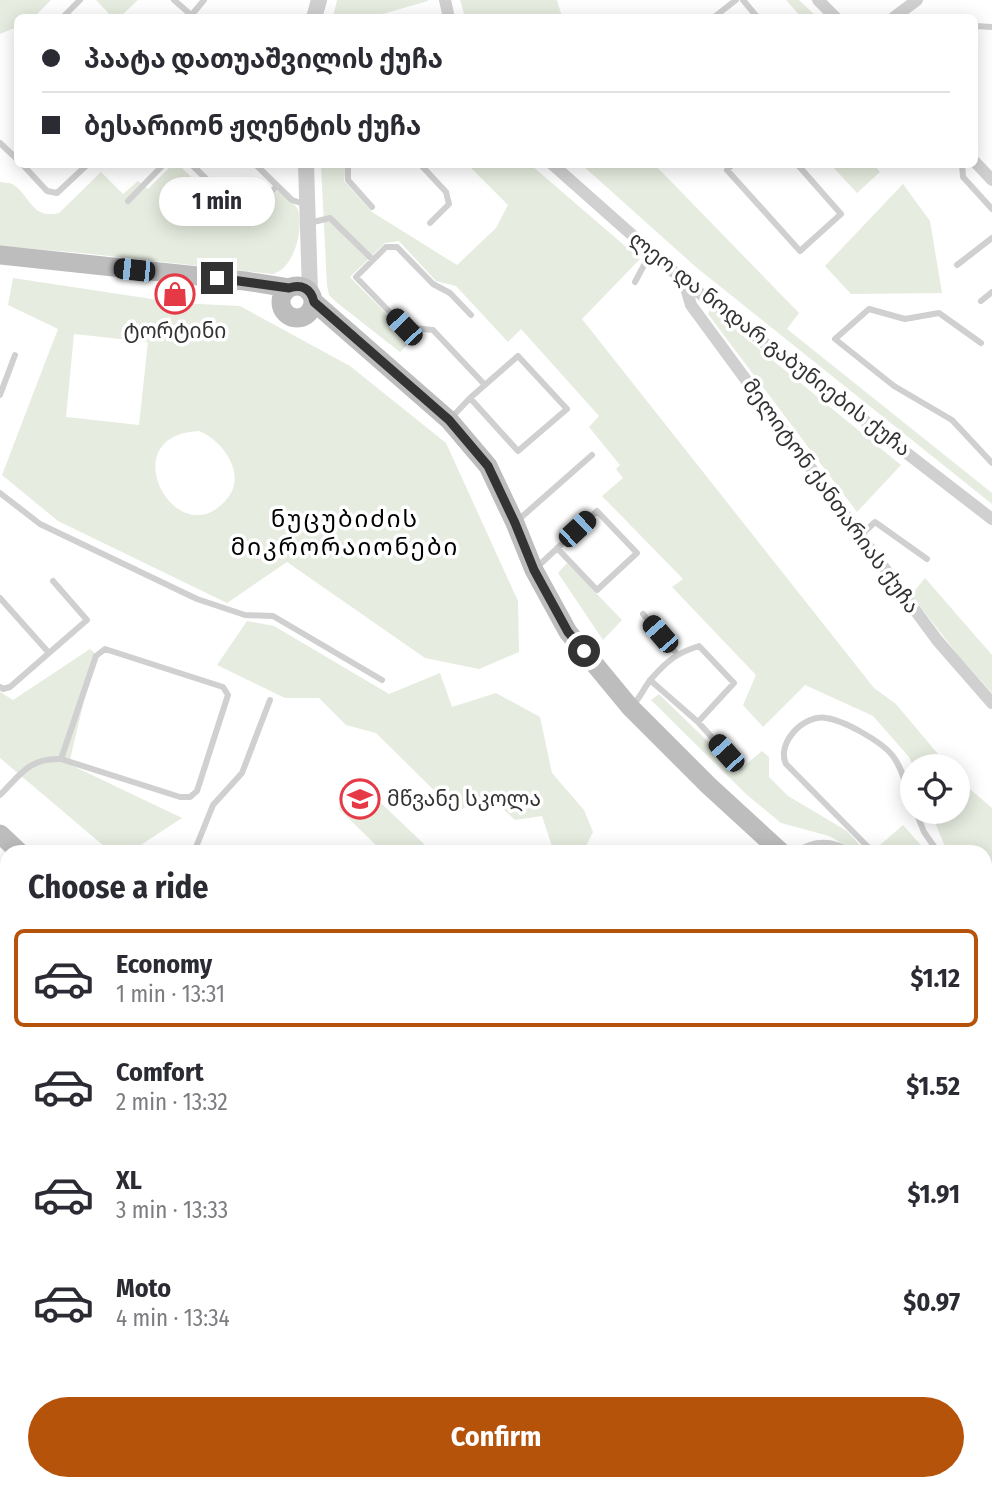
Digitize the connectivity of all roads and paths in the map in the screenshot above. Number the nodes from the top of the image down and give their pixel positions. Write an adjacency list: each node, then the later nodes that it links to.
1 (80, 0): 8 (lane)
2 (174, 0): 9 (lane)
3 (204, 0): 10 (lane)
4 (736, 0): 11 (lane)
5 (743, 0): 12 (lane)
6 (818, 0): 13 (street)
7 (917, 0): 14 (street)
8 (66, 14)
9 (188, 14)
10 (192, 14)
11 (718, 14)
12 (755, 14)
13 (832, 14)
14 (898, 14)
15 (0, 143): 16 (lane)
16 (14, 156)
17 (978, 165): 30 (street)
18 (26, 168): 19 (lane)
19 (84, 168)
20 (160, 168): 32 (lane)
21 (195, 168): 31 (lane)
22 (259, 168): 31 (lane)
23 (306, 168): 33 (street)
24 (348, 168): 34 (lane)
25 (424, 168): 36 (lane)
26 (556, 168): 39 (street, ლეო და ნოდარ გაბუნიების ქუჩა)
27 (729, 168): 28 (lane)
28 (801, 168)
29 (962, 168): 35 (lane)
30 (992, 180)
31 (277, 186): 33 (lane)
32 (128, 201)
33 (309, 205): 37 (street)
34 (372, 207)
35 (992, 209)
36 (430, 223)
37 (309, 230): 41 (lane); 46 (street)
38 (992, 239): 42 (lane)
39 (651, 252): 43 (street, ლეო და ნოდარ გაბუნიების ქუჩა); 44 (lane)
40 (0, 255): 46 (main road)
41 (373, 260): 48 (lane); 51 (lane)
42 (957, 265)
43 (684, 281): 58 (street, ლეო და ნოდარ გაბუნიების ქუჩა); 60 (street, მელიტონ ქანთარიას ქუჩა)
44 (635, 282)
45 (992, 292): 47 (lane)
46 (300, 297): 54 (main road)
47 (981, 301)
48 (471, 314)
49 (981, 343): 56 (lane)
50 (15, 355): 52 (lane)
51 (485, 385): 53 (lane); 53 (lane)
52 (0, 396)
53 (470, 398): 54 (lane)
54 (449, 420): 59 (main road)
55 (592, 455): 59 (lane)
56 (992, 463)
57 (0, 493): 69 (lane)
58 (992, 519)
59 (515, 523): 63 (main road)
60 (860, 535): 62 (lane); 73 (street, მელიტონ ქანთარიას ქუჩა)
61 (557, 548): 61 (lane); 63 (lane)
62 (927, 559)
63 (534, 570): 74 (main road)
64 (53, 581): 67 (lane)
65 (0, 598): 67 (lane)
66 (643, 614): 68 (lane)
67 (49, 653): 71 (lane)
68 (677, 654): 70 (lane); 75 (lane)
69 (382, 680)
70 (650, 680): 74 (lane); 75 (lane)
71 (0, 687)
72 (270, 700): 81 (lane)
73 (992, 703)
74 (630, 707): 82 (main road)
75 (698, 722): 77 (lane)
76 (61, 759): 76 (lane); 79 (lane)
77 (740, 768)
78 (900, 771): 85 (lane)
79 (0, 795)
80 (921, 824): 86 (lane)
81 (197, 845)
82 (773, 845)
83 (806, 845): 84 (lane)
84 (839, 845)
85 (866, 845)
86 (933, 845)

